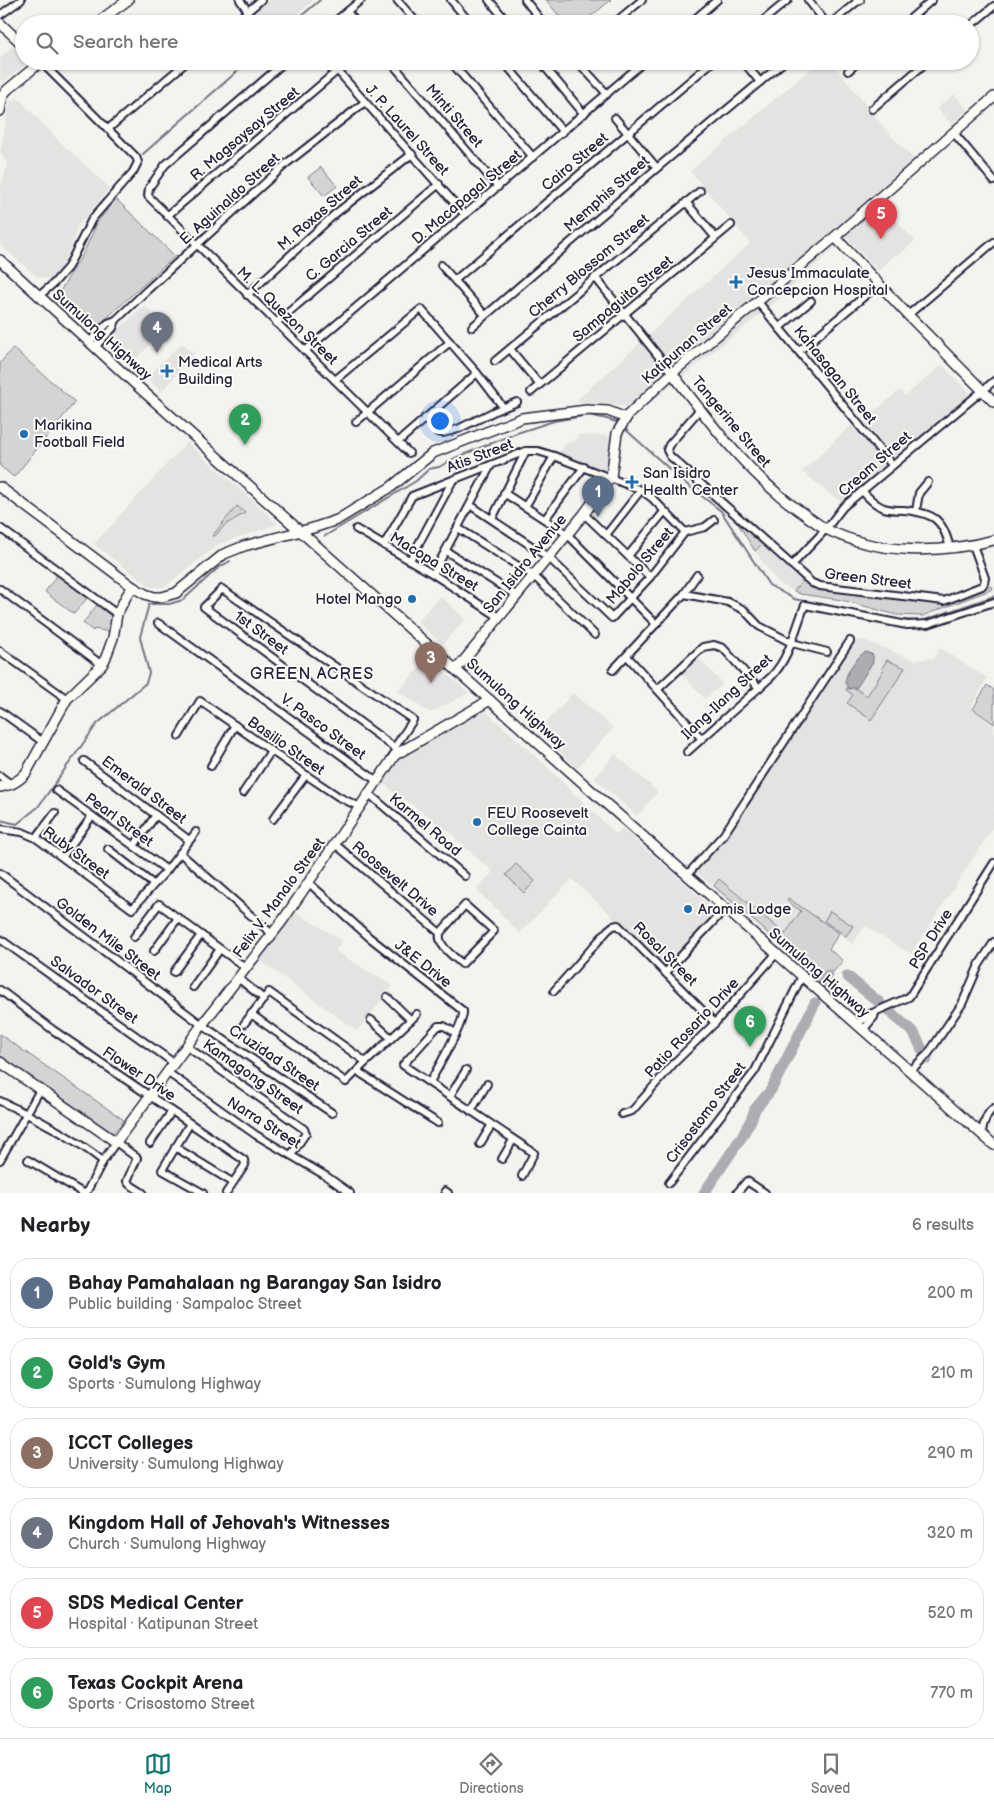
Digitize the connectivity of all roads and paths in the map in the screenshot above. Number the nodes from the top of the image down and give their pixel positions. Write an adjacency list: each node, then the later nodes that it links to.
1 (21, 0): 19 (street)
2 (128, 0): 20 (street)
3 (240, 0): 17 (street)
4 (261, 0): 17 (street)
5 (361, 0): 18 (street)
6 (397, 0): 24 (street)
7 (451, 0): 25 (street)
8 (489, 0): 26 (street)
9 (525, 0): 27 (street)
10 (642, 0): 28 (street)
11 (717, 0): 29 (street)
12 (788, 0): 30 (street)
13 (808, 0): 31 (street)
14 (859, 0): 32 (street)
15 (932, 0): 33 (street)
16 (994, 6): 34 (street)
17 (248, 11): 21 (street)
18 (347, 12): 22 (street); 23 (street)
19 (0, 15)
20 (107, 15)
21 (243, 15)
22 (343, 15)
23 (350, 15)
24 (410, 15)
25 (464, 15)
26 (502, 15)
27 (537, 15)
28 (624, 15)
29 (700, 15)
30 (770, 15)
31 (821, 15)
32 (840, 15)
33 (914, 15)
34 (979, 18)
35 (0, 23): 36 (street)
36 (15, 37)
37 (31, 70): 57 (street)
38 (49, 70): 60 (street)
39 (177, 70): 60 (street)
40 (276, 70): 73 (street, M. L. Quezon Street)
41 (338, 70): 55 (street, J. P. Laurel Street); 73 (street, R. Magsaysay Street)
42 (398, 70): 69 (street, Minti Street)
43 (458, 70): 65 (street)
44 (511, 70): 61 (street)
45 (547, 70): 58 (street)
46 (585, 70): 53 (street)
47 (635, 70): 53 (street, D. Macapagal Street)
48 (704, 70): 62 (street, Cairo Street)
49 (750, 70): 52 (street)
50 (774, 70): 52 (street, Memphis Street)
51 (918, 70): 56 (street)
52 (760, 82): 66 (street, Memphis Street)
53 (607, 94): 58 (street, D. Macapagal Street)
54 (994, 97): 63 (street, Katipunan Street)
55 (365, 102): 64 (street, J. P. Laurel Street); 78 (street, E. Aguinaldo Street)
56 (872, 109)
57 (0, 111)
58 (584, 114): 61 (street, D. Macapagal Street)
59 (615, 118): 62 (street)
60 (108, 129): 85 (street)
61 (563, 132): 65 (street, D. Macapagal Street)
62 (628, 133): 66 (street); 82 (street, Cairo Street)
63 (954, 133): 67 (street); 76 (street, Katipunan Street)
64 (412, 154): 68 (street, J. P. Laurel Street); 84 (street, M. Roxas Street)
65 (533, 157): 69 (street, D. Macapagal Street)
66 (656, 168): 89 (street, Memphis Street)
67 (994, 181)
68 (439, 184): 72 (street, J. P. Laurel Street); 91 (street, C. Garcia Street)
69 (498, 187): 72 (street, D. Macapagal Street)
70 (700, 191): 71 (street, Cherry Blossom Street)
71 (686, 202): 75 (street); 81 (street, Cherry Blossom Street)
72 (465, 215): 97 (street, D. Macapagal Street)
73 (168, 216): 78 (street, M. L. Quezon Street)
74 (731, 225): 75 (street, Sampaguita Street)
75 (715, 237): 88 (street, Sampaguita Street)
76 (835, 237): 83 (street); 87 (street, Katipunan Street)
77 (994, 242): 90 (street)
78 (197, 245): 84 (street, M. L. Quezon Street); 95 (street, E. Aguinaldo Street)
79 (0, 261): 85 (street, Sumulong Highway)
80 (441, 265): 82 (street)
81 (595, 277): 88 (street, Tangerine Street); 96 (street, Cherry Blossom Street)
82 (454, 280): 89 (street)
83 (879, 284): 90 (street); 98 (street)
84 (247, 295): 91 (street, M. L. Quezon Street)
85 (39, 296): 95 (street, Sumulong Highway)
86 (811, 301): 93 (street)
87 (758, 302): 93 (street, Kahasagan Street); 101 (street, Katipunan Street)
88 (626, 314): 101 (street, Tangerine Street); 104 (street, Sampaguita Street)
89 (486, 315): 92 (street, Memphis Street)
90 (908, 315): 105 (street)
91 (276, 323): 97 (street, M. L. Quezon Street)
92 (472, 327)
93 (779, 328): 98 (street, Kahasagan Street)
94 (450, 342): 100 (street); 102 (street); 111 (street)
95 (92, 344): 142 (street, Sumulong Highway)
96 (510, 349): 99 (street, Cherry Blossom Street); 104 (street)
97 (305, 351): 102 (street, M. L. Quezon Street)
98 (799, 351): 120 (street, Kahasagan Street)
99 (495, 361)
100 (477, 373): 109 (street); 112 (street)
101 (672, 373): 110 (street, Tangerine Street); 114 (street, Katipunan Street)
102 (334, 380): 111 (street, M. L. Quezon Street)
103 (994, 381): 105 (street, Cream Street)
104 (540, 384): 106 (street, Sampaguita Street)
105 (983, 391): 108 (street); 120 (street, Cream Street)
106 (531, 392)
107 (517, 402): 109 (street)
108 (994, 402)
109 (503, 407): 112 (street)
110 (700, 409): 140 (street, Tangerine Street); 153 (street, Green Street)
111 (368, 412): 113 (street); 115 (street, M. L. Quezon Street)
112 (425, 418): 115 (street)
113 (356, 422)
114 (622, 423): 122 (street); 142 (street)
115 (398, 442): 117 (street, M. L. Quezon Street)
116 (526, 451): 118 (street, Atis Street); 119 (street, Atis Street); 128 (street)
117 (409, 454)
118 (554, 456): 121 (street, Atis Street); 130 (street)
119 (491, 465): 123 (street, Atis Street); 129 (street)
120 (892, 465): 127 (street, Cream Street)
121 (584, 467): 122 (street, Atis Street); 135 (street)
122 (611, 478): 126 (street, Mabolo Street); 133 (street, San Isidro Avenue)
123 (453, 480): 146 (street, Atis Street); 152 (street)
124 (928, 482): 131 (street)
125 (0, 487): 158 (street)
126 (641, 490): 132 (street, Mabolo Street); 144 (street)
127 (862, 491): 131 (street); 140 (street, Cream Street)
128 (504, 493): 130 (street); 134 (street)
129 (470, 505): 134 (street); 138 (street)
130 (525, 507): 135 (street)
131 (916, 511): 148 (street)
132 (664, 512): 141 (street, Mabolo Street); 150 (street)
133 (584, 514): 143 (street, San Isidro Avenue); 144 (street)
134 (492, 519): 151 (street)
135 (544, 519): 143 (street)
136 (714, 520): 141 (street)
137 (0, 528): 164 (street)
138 (458, 528): 149 (street); 156 (street)
139 (356, 529): 146 (street, Macopa Street)
140 (826, 529): 148 (street, Tangerine Street); 153 (street, Cream Street)
141 (685, 532): 157 (street, Mabolo Street)
142 (303, 533): 158 (street); 175 (street, Sumulong Highway)
143 (567, 534): 151 (street, San Isidro Avenue); 162 (street)
144 (606, 535): 150 (street)
145 (994, 540): 147 (street, Tangerine Street)
146 (384, 545): 152 (street, Macopa Street)
147 (973, 545): 148 (street, Tangerine Street); 153 (street, Green Street)
148 (950, 548)
149 (446, 551): 154 (street); 161 (street)
150 (628, 556): 157 (street)
151 (548, 557): 156 (street, San Isidro Avenue); 162 (street, Mabolo Street)
152 (410, 560): 154 (street, Macopa Street)
153 (792, 564)
154 (433, 574): 165 (street, Macopa Street)
155 (697, 575): 160 (street)
156 (534, 576): 161 (street, San Isidro Avenue); 168 (street)
157 (650, 577): 162 (street, Mabolo Street)
158 (133, 587): 164 (street)
159 (0, 589): 174 (street)
160 (684, 594): 167 (street); 170 (street)
161 (517, 596): 165 (street, San Isidro Avenue)
162 (631, 599): 167 (street)
163 (994, 602): 170 (street, Ilang-Ilang Street)
164 (117, 614): 174 (street)
165 (499, 617): 175 (street, San Isidro Avenue)
166 (158, 623): 193 (street, V. Pasco Street)
167 (656, 624): 173 (street)
168 (595, 636)
169 (850, 641): 217 (street)
170 (792, 643): 172 (street); 177 (street, Ilang-Ilang Street)
171 (0, 650): 179 (street)
172 (827, 652)
173 (627, 656): 176 (street); 178 (street)
174 (102, 665): 179 (street)
175 (456, 670): 180 (street, Sumulong Highway)
176 (613, 670)
177 (759, 688): 178 (street); 184 (street, Ilang-Ilang Street)
178 (658, 689): 184 (street)
179 (67, 699): 185 (street)
180 (490, 700): 186 (street, Felix V. Manalo Street); 217 (street, Sumulong Highway)
181 (0, 711): 185 (street)
182 (235, 726): 183 (street, Basilio Street); 187 (street, Basilio Street); 190 (street)
183 (179, 736)
184 (701, 738): 188 (street, Ilang-Ilang Street)
185 (43, 742): 194 (street)
186 (397, 749): 186 (street, 1st Street); 193 (street, Felix V. Manalo Street)
187 (272, 751): 191 (street, Basilio Street); 198 (street)
188 (687, 752)
189 (84, 761): 201 (street, Emerald Street)
190 (211, 766)
191 (306, 775): 199 (street, Basilio Street); 203 (street)
192 (0, 776): 194 (street)
193 (377, 780): 197 (street, Felix V. Manalo Street)
194 (12, 785): 195 (street)
195 (0, 787)
196 (56, 790): 202 (street, Pearl Street)
197 (368, 793): 199 (street, Felix V. Manalo Street); 216 (street, Karmel Road)
198 (243, 794)
199 (360, 807): 208 (street, Felix V. Manalo Street)
200 (55, 813): 206 (street)
201 (156, 815): 207 (street, Emerald Street); 209 (street)
202 (92, 816): 209 (street, Pearl Street); 212 (street)
203 (273, 819)
204 (0, 829): 206 (street, Ruby Street)
205 (196, 832): 207 (street)
206 (36, 838): 212 (street, Ruby Street)
207 (189, 840): 211 (street)
208 (335, 844): 218 (street, Felix V. Manalo Street); 222 (street, Roosevelt Drive)
209 (134, 846): 214 (street, Pearl Street)
210 (108, 849): 219 (street)
211 (180, 853): 214 (street); 223 (street)
212 (62, 856): 219 (street, Ruby Street)
213 (994, 863): 249 (street, PSP Drive)
214 (167, 870): 219 (street)
215 (0, 872): 248 (street, Golden Mile Street)
216 (465, 876)
217 (687, 876): 220 (street, Sumulong Highway)
218 (309, 883): 223 (street, Felix V. Manalo Street); 250 (street, J&E Drive)
219 (153, 884)
220 (725, 909): 231 (street, Sumulong Highway); 234 (street)
221 (178, 918): 224 (street); 225 (street); 230 (street)
222 (440, 933): 222 (street, Roosevelt Drive)
223 (272, 934): 232 (street, Felix V. Manalo Street)
224 (201, 935): 228 (street); 233 (street)
225 (134, 937)
226 (0, 939): 255 (street, Salvador Street)
227 (994, 942): 229 (street)
228 (220, 949): 232 (street); 237 (street)
229 (992, 950): 258 (street)
230 (154, 951)
231 (776, 954): 235 (street, Sumulong Highway); 246 (street, Patio Rosario Drive)
232 (246, 968): 236 (street, Felix V. Manalo Street)
233 (174, 972)
234 (666, 972): 239 (street, Rosal Street); 246 (street, Rosal Street)
235 (802, 976): 249 (street, Sumulong Highway); 291 (street, Crisostomo Street)
236 (238, 978): 241 (street); 248 (street, Felix V. Manalo Street)
237 (194, 986)
238 (0, 990): 263 (street, Flower Drive)
239 (554, 991)
240 (387, 997): 245 (street)
241 (264, 999): 242 (street); 254 (street)
242 (251, 1014): 247 (street); 257 (street)
243 (417, 1014): 245 (street)
244 (371, 1020): 251 (street)
245 (411, 1020): 251 (street)
246 (715, 1023): 271 (street, Patio Rosario Drive)
247 (244, 1024)
248 (202, 1025): 252 (street, Felix V. Manalo Street); 269 (street, Cruzidad Street)
249 (860, 1027): 258 (street, Sumulong Highway)
250 (456, 1033): 260 (street, J&E Drive); 260 (street)
251 (391, 1038): 254 (street)
252 (186, 1046): 255 (street, Felix V. Manalo Street); 284 (street, Kamagong Street)
253 (0, 1062): 262 (street)
254 (366, 1062): 257 (street)
255 (174, 1063): 259 (street, Felix V. Manalo Street)
256 (466, 1070): 264 (street)
257 (357, 1071): 272 (street)
258 (910, 1071): 275 (street, Sumulong Highway)
259 (167, 1072): 263 (street, Felix V. Manalo Street); 284 (street, Narra Street)
260 (430, 1082): 264 (street)
261 (487, 1084): 268 (street)
262 (40, 1090): 270 (street); 278 (street)
263 (150, 1095): 267 (street, Flower Drive); 278 (street, Felix V. Manalo Street)
264 (450, 1096): 268 (street)
265 (0, 1101): 270 (street)
266 (994, 1108): 275 (street)
267 (172, 1111): 273 (street, Flower Drive); 279 (street)
268 (471, 1111): 274 (street)
269 (332, 1113)
270 (27, 1114): 282 (street); 288 (street)
271 (622, 1114)
272 (438, 1123)
273 (189, 1124): 283 (street); 290 (street, Flower Drive)
274 (491, 1126): 276 (street); 280 (street)
275 (981, 1134): 281 (street, Sumulong Highway)
276 (513, 1140): 285 (street); 289 (street)
277 (0, 1142): 282 (street)
278 (116, 1142): 288 (street); 293 (street)
279 (150, 1143)
280 (480, 1144)
281 (994, 1145)
282 (8, 1147): 286 (street)
283 (175, 1147): 290 (street); 294 (street)
284 (291, 1155): 296 (street, Narra Street)
285 (502, 1158)
286 (0, 1160)
287 (28, 1160): 292 (street)
288 (103, 1160): 292 (street)
289 (522, 1176)
290 (232, 1182): 295 (street)
291 (669, 1183)
292 (85, 1193)
293 (143, 1193)
294 (203, 1193)
295 (226, 1193)
296 (350, 1193)
297 (737, 1193): 298 (street)
298 (765, 1193)

